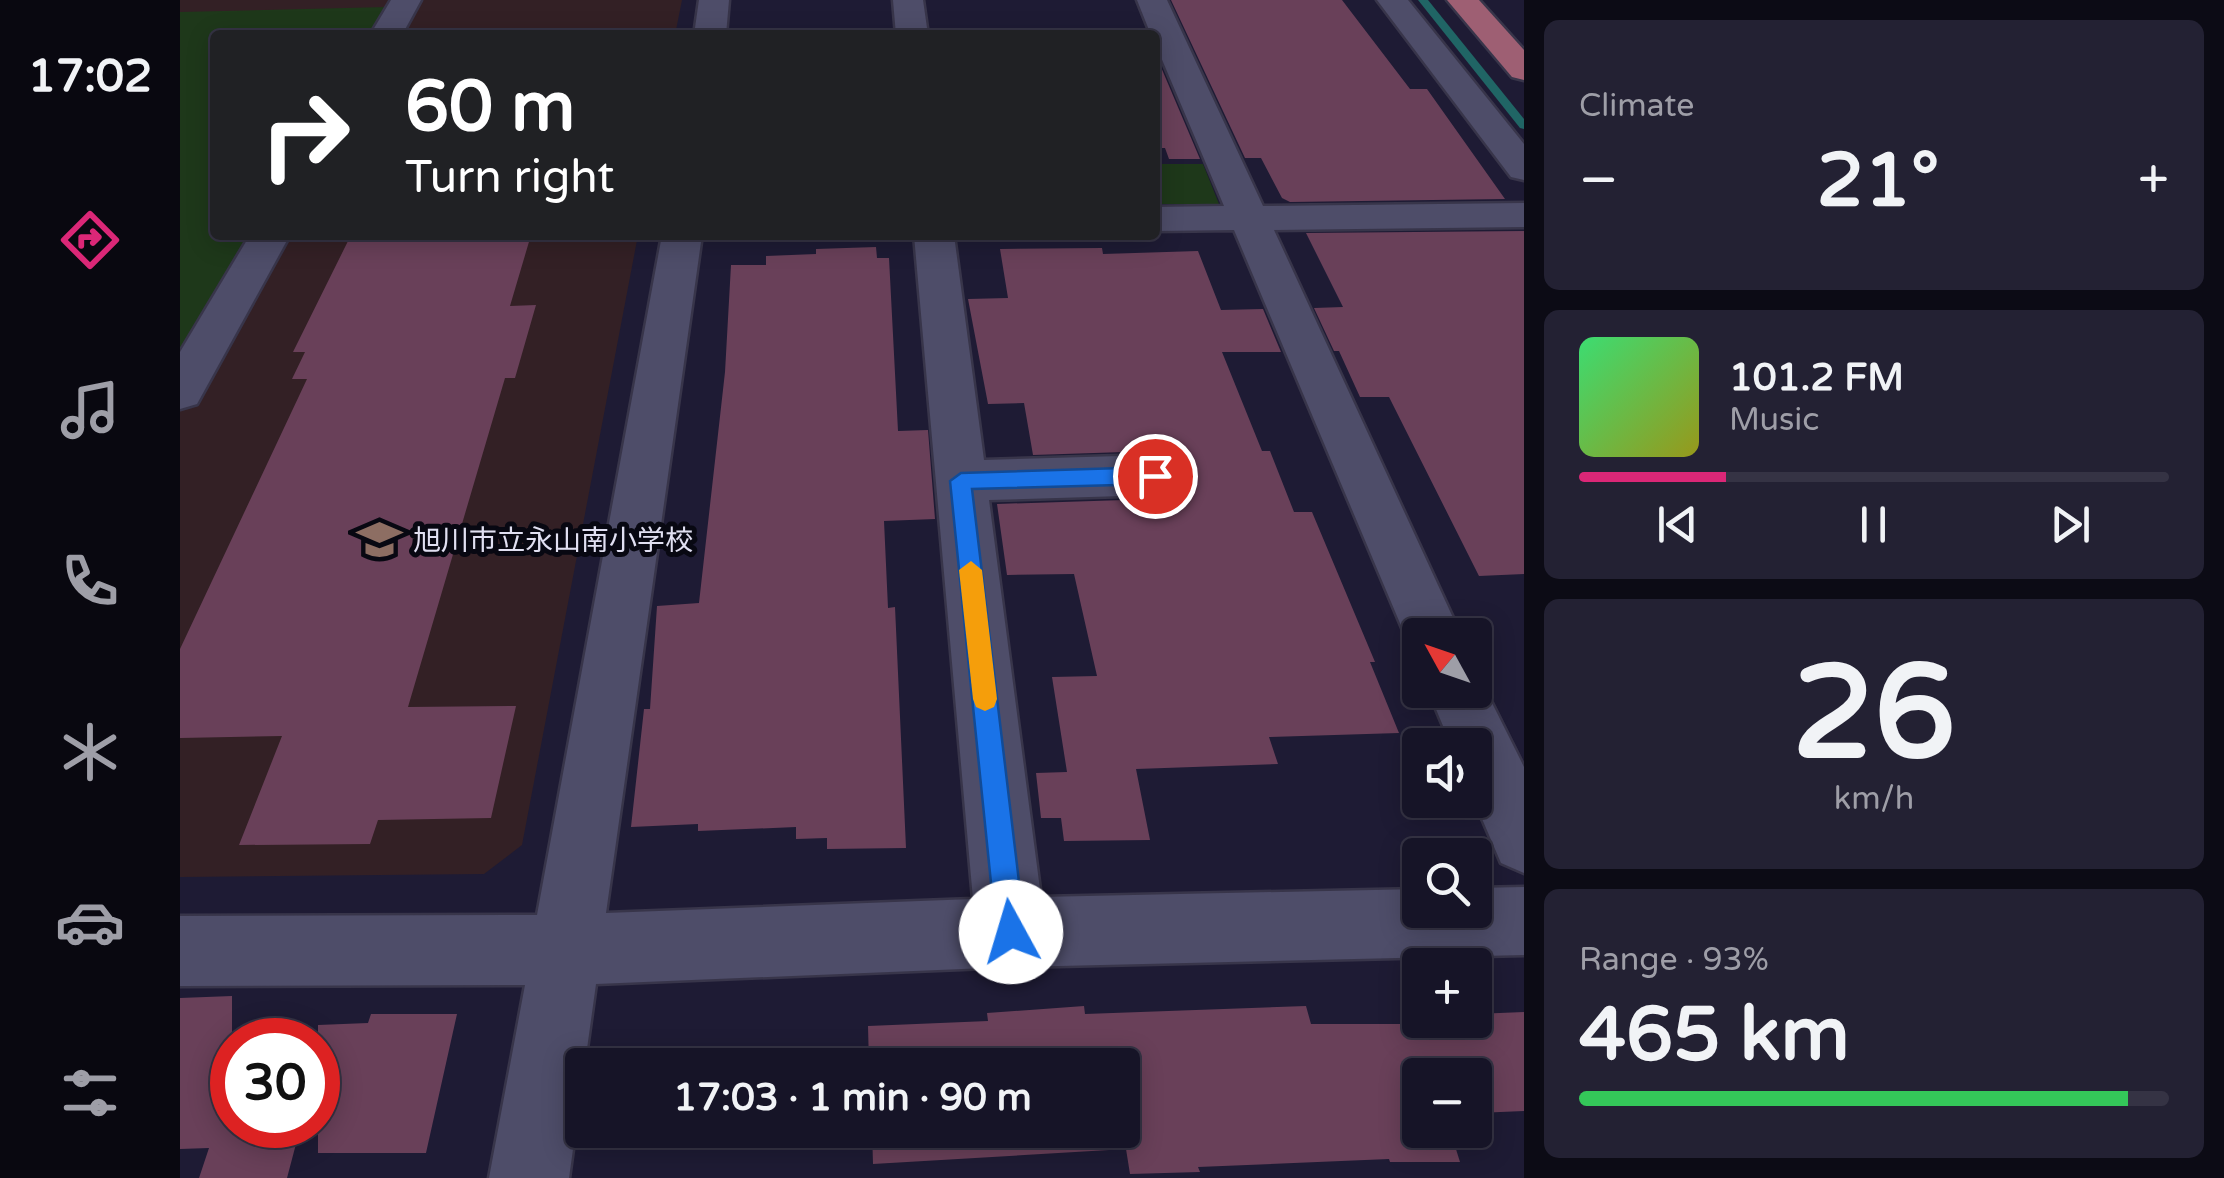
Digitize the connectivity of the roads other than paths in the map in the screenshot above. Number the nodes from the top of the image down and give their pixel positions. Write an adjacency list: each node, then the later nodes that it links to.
1 (406, 0): 7 (street)
2 (714, 0): 8 (street)
3 (908, 0): 9 (street)
4 (1152, 0): 14 (street)
5 (1392, 0): 11 (street)
6 (1462, 0): 10 (main road)
7 (389, 30)
8 (711, 30)
9 (911, 30)
10 (1524, 70)
11 (1524, 168)
12 (1524, 215): 14 (street)
13 (1160, 219): 14 (street)
14 (1250, 219): 21 (street)
15 (267, 240): 18 (street)
16 (681, 240): 26 (street)
17 (935, 240): 20 (street)
18 (180, 392)
19 (1155, 476): 20 (street)
20 (961, 481): 25 (street)
21 (1426, 618)
22 (1466, 708): 23 (street)
23 (1524, 840)
24 (1524, 922): 25 (street)
25 (1011, 932): 26 (street)
26 (564, 950): 27 (street); 28 (street)
27 (180, 951)
28 (529, 1178)

